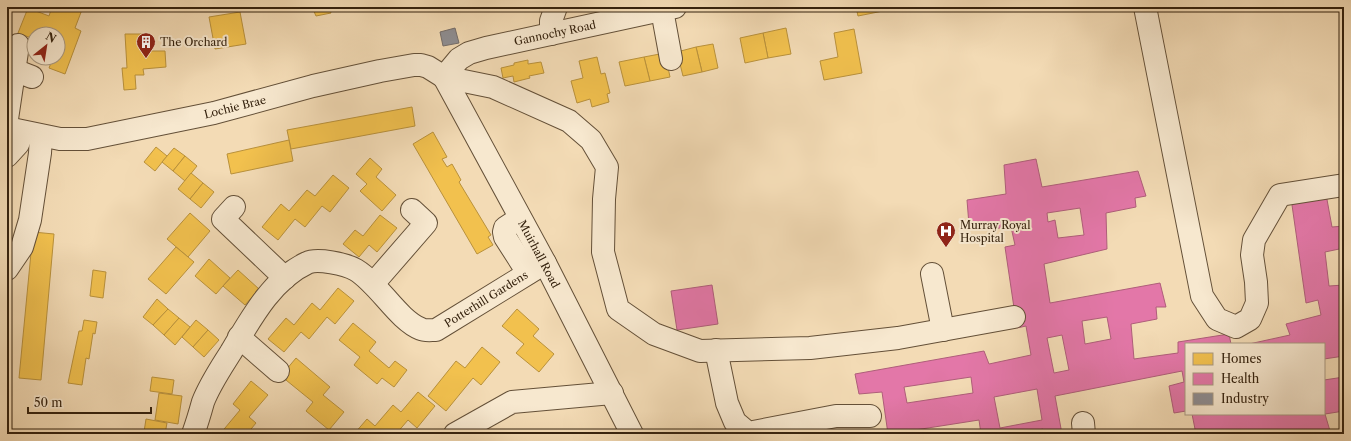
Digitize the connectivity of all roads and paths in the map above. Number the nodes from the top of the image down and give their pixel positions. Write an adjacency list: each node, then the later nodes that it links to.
1 (556, 7): 4 (street)
2 (1145, 7): 10 (street)
3 (669, 8): 4 (street, Gannochy Road); 6 (street)
4 (551, 34): 7 (street, Gannochy Road)
5 (18, 45): 8 (street)
6 (671, 59)
7 (444, 77): 8 (street, Lochie Brae); 13 (street, Muirhall Road); 21 (street)
8 (19, 129): 9 (street); 14 (street)
9 (7, 156)
10 (1344, 184)
11 (234, 206): 16 (street)
12 (412, 210): 17 (street)
13 (536, 268): 17 (street, Potterhill Gardens); 23 (street, Muirhall Road)
14 (7, 269)
15 (932, 274): 19 (street)
16 (285, 278): 17 (street, Potterhill Gardens); 20 (street, Potterhill Gardens)
17 (373, 284)
18 (1014, 316): 19 (street)
19 (942, 330): 21 (street)
20 (239, 337): 22 (street); 25 (street, Potterhill Gardens)
21 (716, 350): 24 (street)
22 (278, 371)
23 (612, 393): 26 (street); 27 (street, Muirhall Road)
24 (870, 416)
25 (194, 434)
26 (455, 434)
27 (632, 434)

